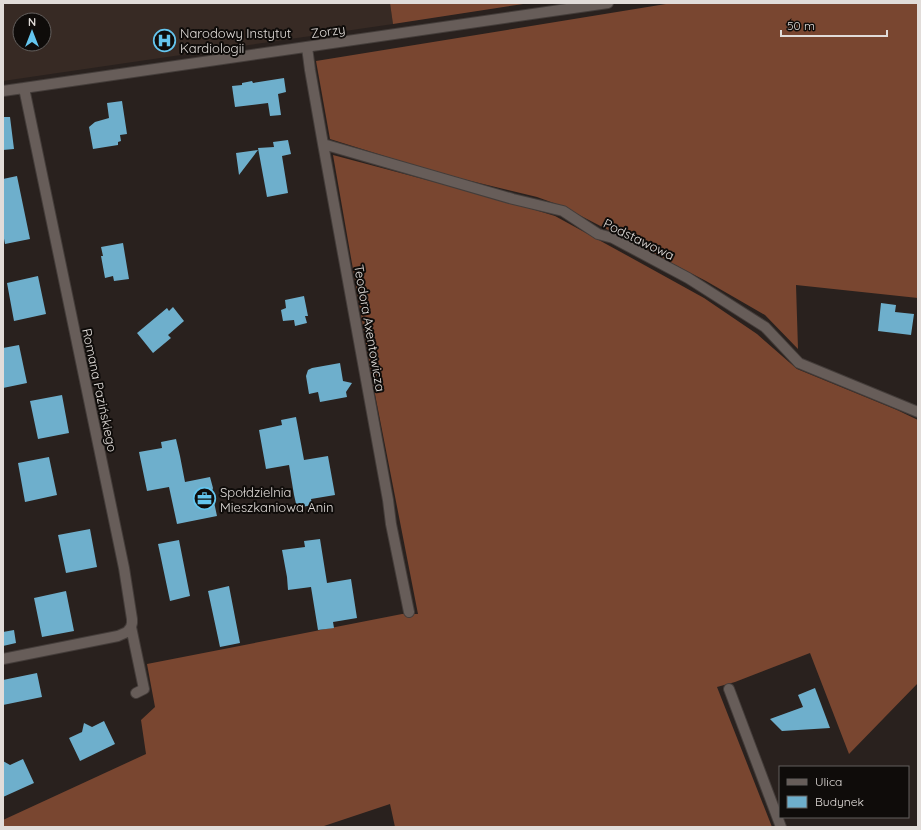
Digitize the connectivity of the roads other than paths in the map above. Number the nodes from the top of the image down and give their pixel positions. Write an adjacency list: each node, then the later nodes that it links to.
1 (608, 3): 2 (street, Zorzy)
2 (307, 47): 3 (street, Zorzy); 5 (street, Teodora Axentowicza)
3 (24, 88): 4 (street, Zorzy); 8 (street, Romana Pazińskiego)
4 (3, 92)
5 (323, 144): 6 (street, Podstawowa); 7 (street, Teodora Axentowicza)
6 (918, 412)
7 (409, 612)
8 (131, 627): 9 (street); 11 (street, Romana Pazińskiego)
9 (3, 659)
10 (729, 689): 12 (street)
11 (136, 693)
12 (781, 827)

